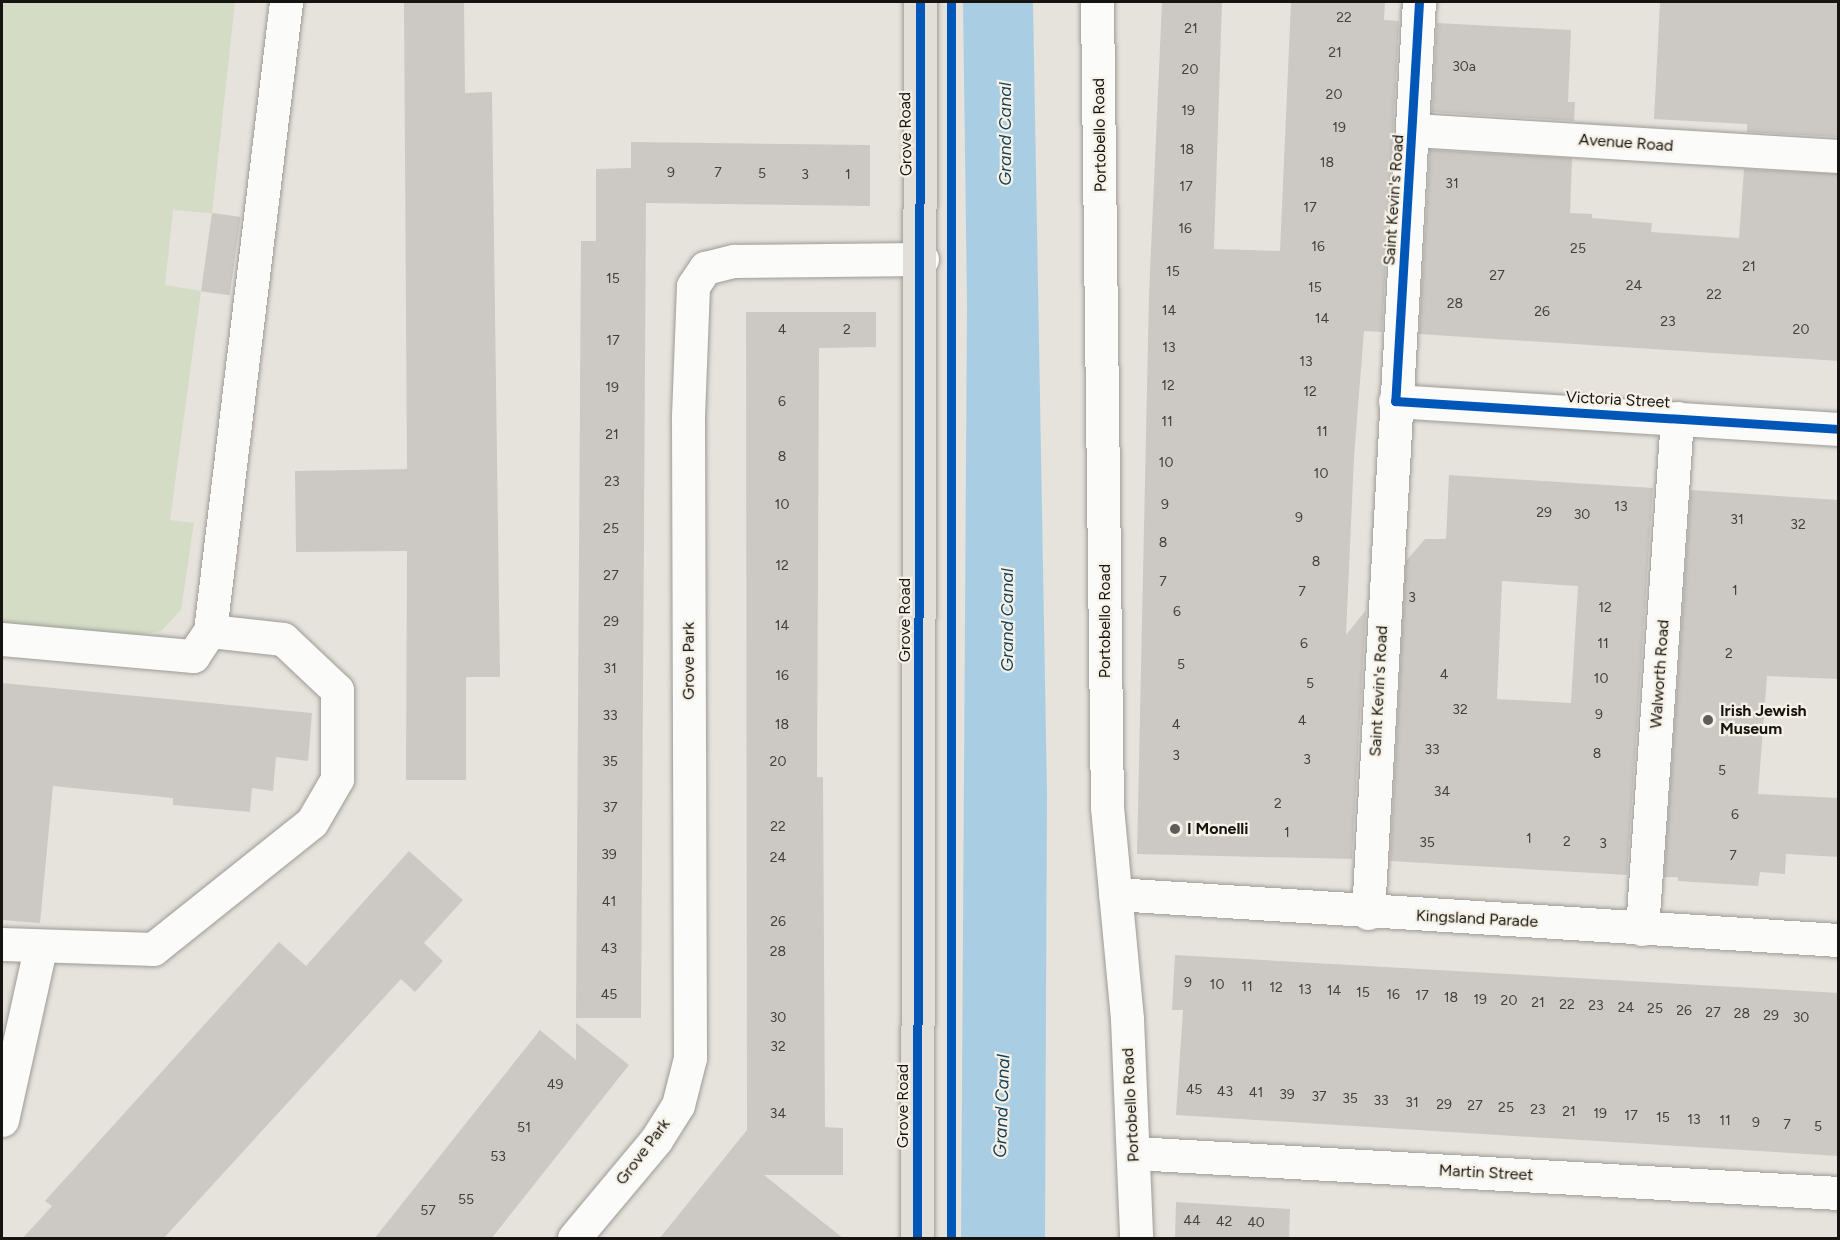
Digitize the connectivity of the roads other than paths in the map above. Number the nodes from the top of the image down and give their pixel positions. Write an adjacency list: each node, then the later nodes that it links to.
1 (286, 2): 11 (street)
2 (920, 2): 7 (main road, Grove Road)
3 (1097, 2): 13 (street, Portobello Road)
4 (1419, 2): 5 (street, Saint Kevin's Road)
5 (1414, 130): 6 (street, Avenue Road); 8 (street, Saint Kevin's Road)
6 (1839, 156)
7 (922, 259): 22 (street, Grove Park); 23 (main road, Grove Road)
8 (1395, 401): 9 (street, Victoria Street); 14 (street, Saint Kevin's Road)
9 (1677, 418): 10 (street, Victoria Street); 15 (street, Walworth Road)
10 (1839, 429)
11 (210, 632): 12 (street); 18 (street)
12 (2, 639)
13 (1115, 894): 14 (street, Kingsland Parade); 20 (street, Portobello Road)
14 (1368, 913): 15 (street, Kingsland Parade)
15 (1642, 928): 16 (street, Kingsland Parade)
16 (1839, 940)
17 (2, 944): 18 (street)
18 (40, 948): 19 (street)
19 (2, 1120)
20 (1134, 1153): 21 (street, Martin Street); 24 (street, Portobello Road)
21 (1839, 1193)
22 (574, 1239)
23 (918, 1239)
24 (1136, 1239)

